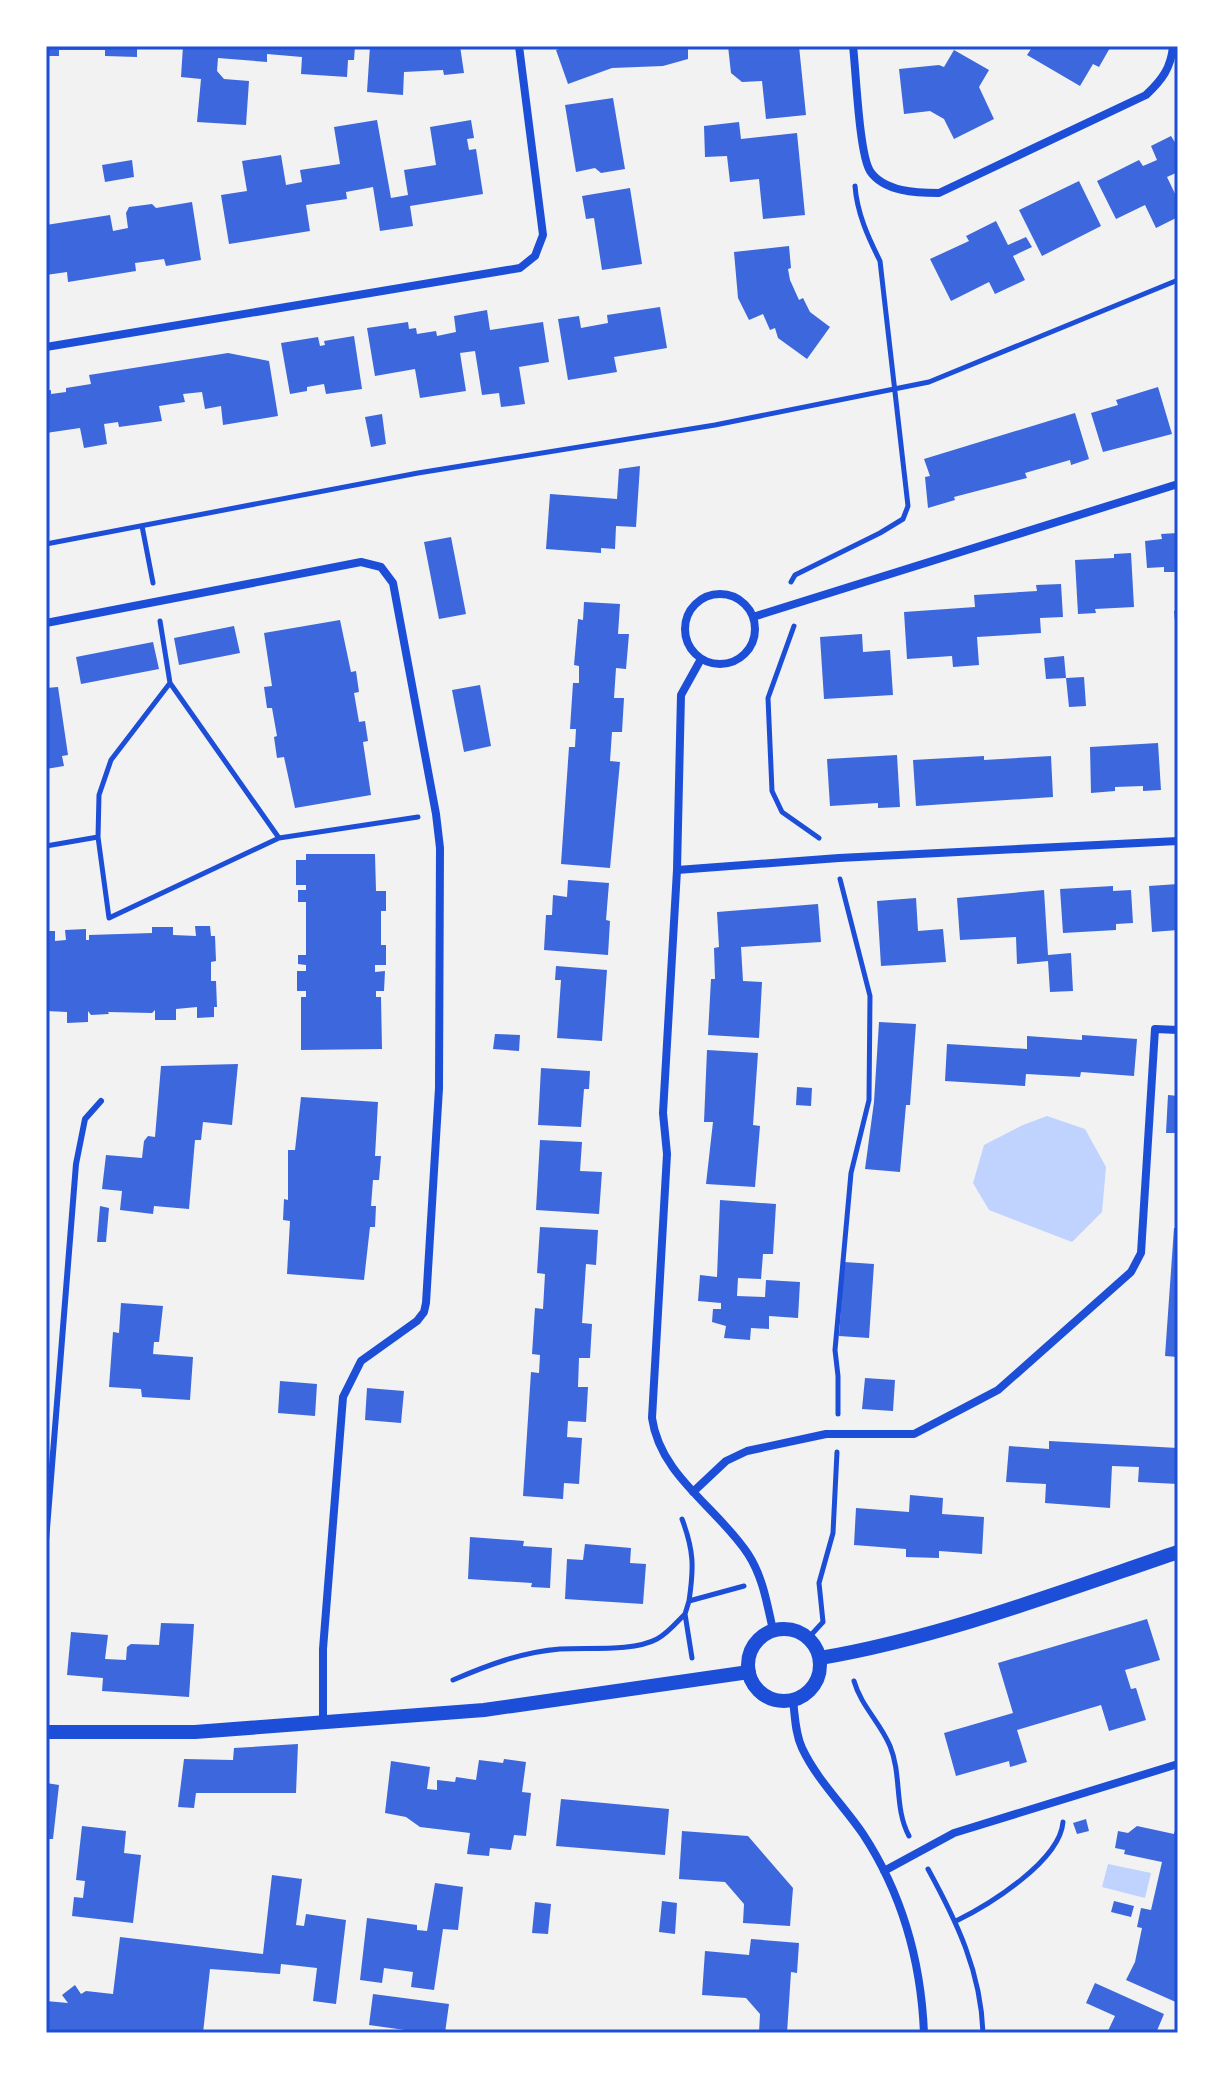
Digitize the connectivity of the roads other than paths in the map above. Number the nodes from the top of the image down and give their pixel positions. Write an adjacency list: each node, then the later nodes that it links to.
1 (519, 46): 4 (street)
2 (853, 46): 3 (street)
3 (1173, 46)
4 (46, 347)
5 (1178, 484): 6 (street)
6 (753, 617): 8 (street); 8 (street)
7 (46, 623): 20 (street)
8 (701, 659): 10 (street)
9 (1178, 841): 10 (street)
10 (677, 870): 13 (street)
11 (1178, 1030): 13 (street)
12 (101, 1101): 14 (lane)
13 (693, 1492): 16 (street)
14 (46, 1541)
15 (1178, 1552): 17 (street)
16 (773, 1630): 17 (street); 18 (street)
17 (820, 1658): 19 (street)
18 (749, 1672): 19 (street); 20 (street)
19 (793, 1700): 23 (street)
20 (323, 1721): 21 (street)
21 (46, 1732)
22 (1178, 1764): 23 (street)
23 (884, 1871): 24 (street)
24 (924, 2033)

